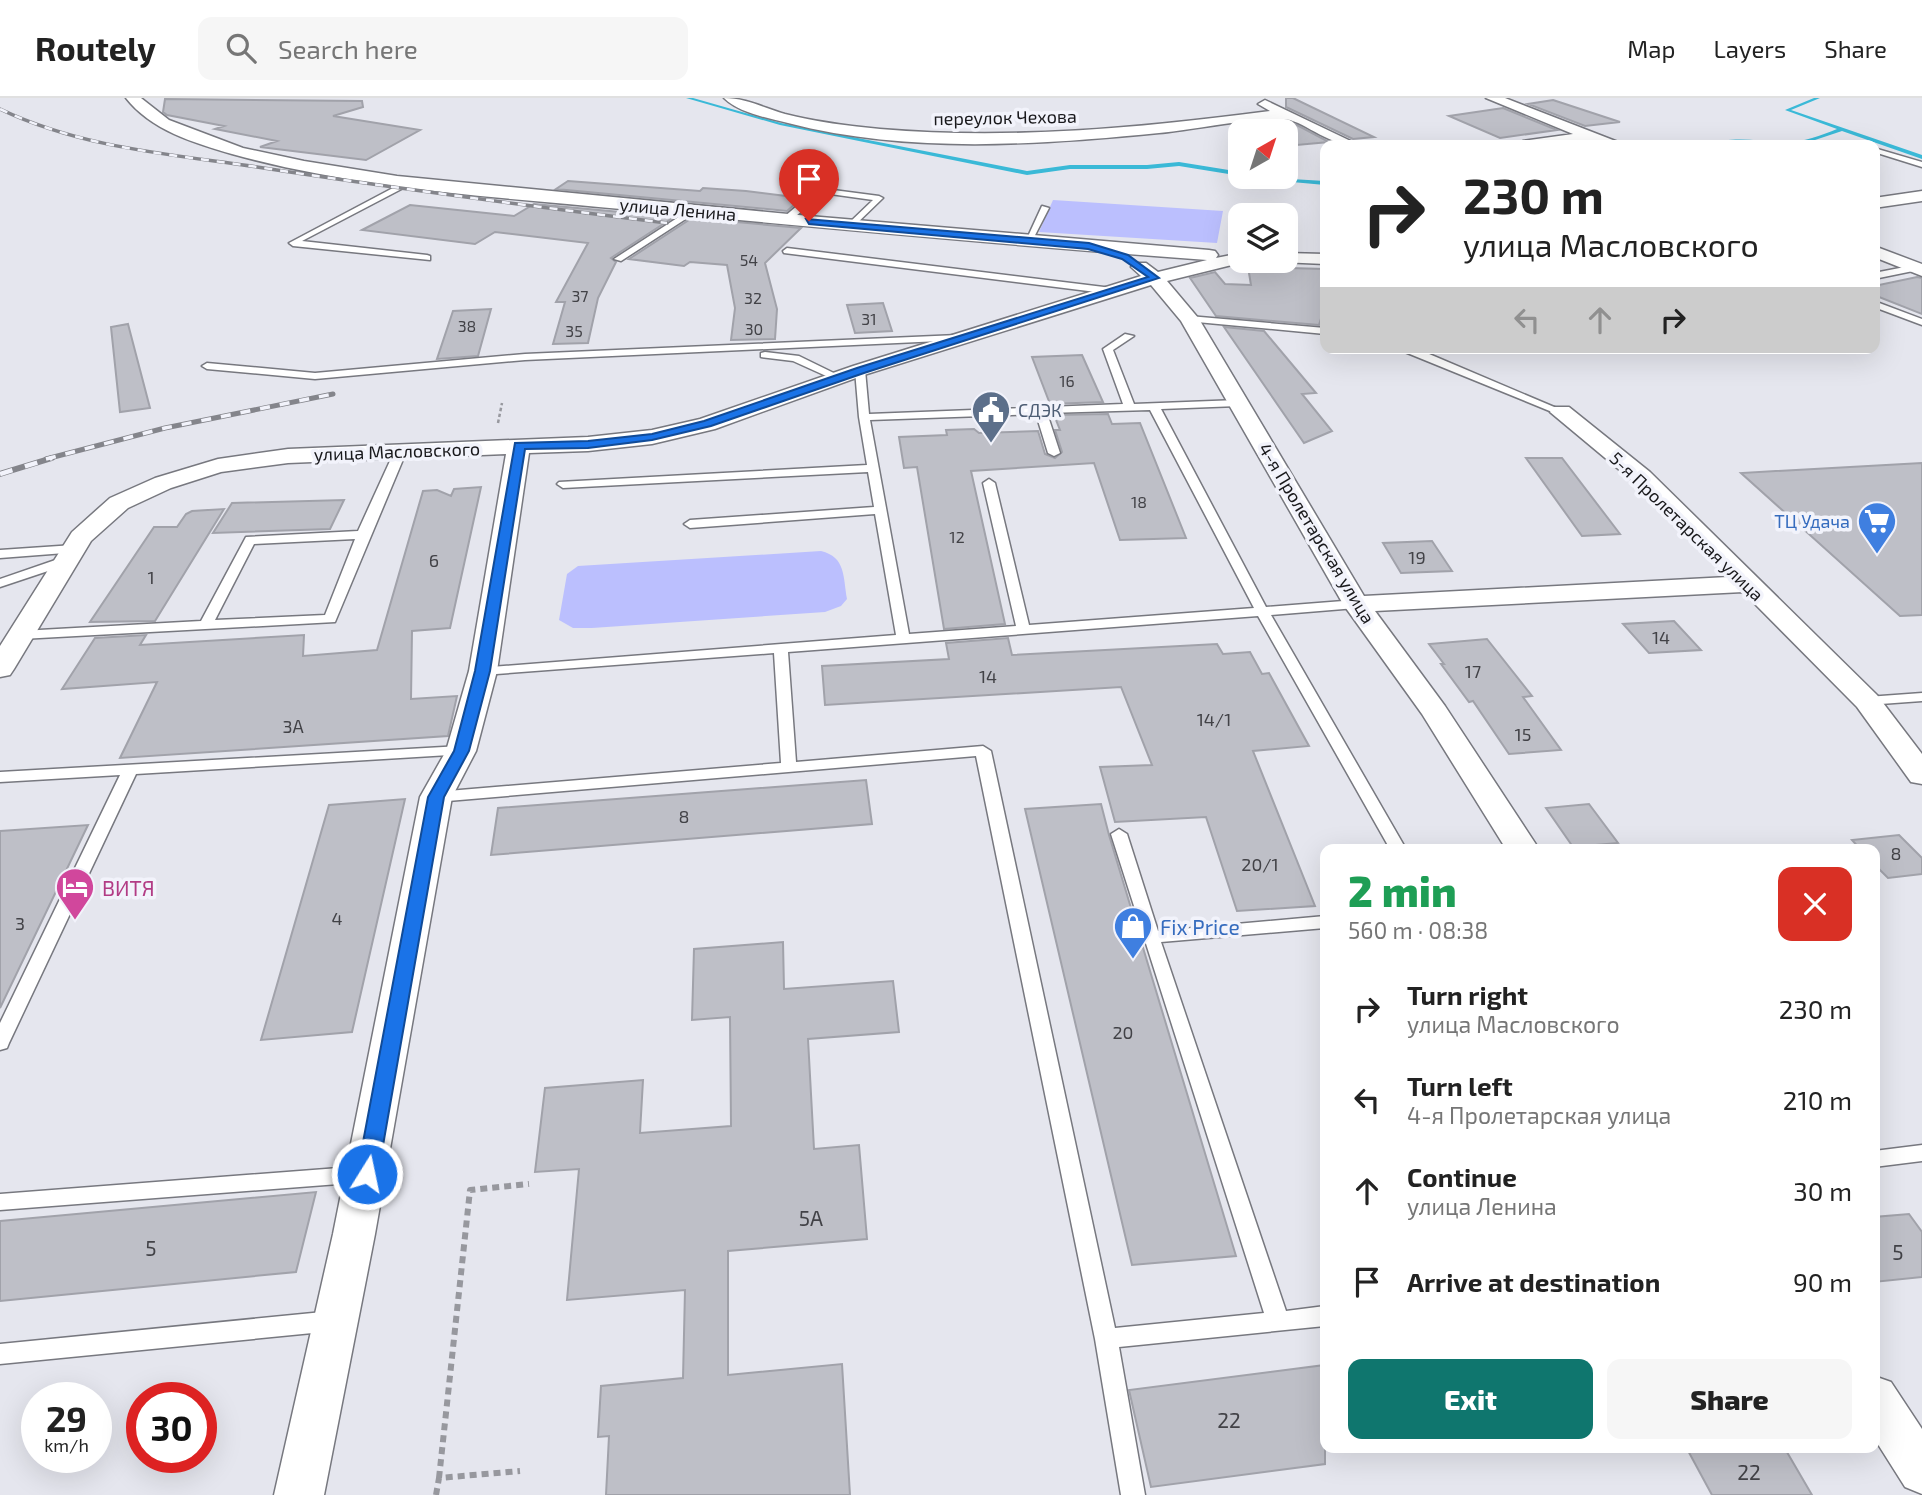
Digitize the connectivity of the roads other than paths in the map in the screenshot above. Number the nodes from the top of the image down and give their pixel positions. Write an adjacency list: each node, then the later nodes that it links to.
1 (133, 98): 12 (street, улица Ленина)
2 (731, 98): 5 (street, переулок Чехова)
3 (1254, 98): 5 (street)
4 (1496, 98): 6 (street)
5 (1283, 114): 7 (street)
6 (1591, 136): 8 (street); 9 (street)
7 (1341, 140)
8 (1561, 140)
9 (1601, 140)
10 (1880, 150): 11 (lane)
11 (1922, 165)
12 (408, 182): 16 (street, улица Ленина); 24 (lane)
13 (1922, 196): 14 (street)
14 (1880, 202)
15 (1045, 208): 19 (lane)
16 (694, 211): 17 (street, улица Ленина); 26 (lane)
17 (787, 219): 18 (street, улица Ленина); 18 (lane)
18 (852, 225): 19 (street, улица Ленина)
19 (1028, 241): 20 (street, улица Ленина)
20 (1089, 246): 23 (street, улица Ленина); 31 (street, 4-я Пролетарская улица)
21 (787, 251): 32 (lane)
22 (1880, 253): 29 (street)
23 (1228, 257)
24 (428, 258)
25 (1298, 258): 27 (street)
26 (618, 259)
27 (1320, 259)
28 (1228, 261): 31 (street, улица Масловского)
29 (1916, 266): 30 (lane)
30 (1880, 275)
31 (1155, 278): 32 (street, улица Масловского); 34 (street, 4-я Пролетарская улица)
32 (1112, 291): 38 (street, улица Масловского)
33 (1880, 305): 35 (lane)
34 (1189, 318): 36 (lane); 43 (street, 4-я Пролетарская улица)
35 (1922, 322)
36 (1320, 331)
37 (1129, 336): 45 (lane)
38 (959, 338): 39 (lane); 42 (street, улица Масловского)
39 (710, 349): 41 (lane); 42 (lane)
40 (1420, 354): 47 (lane, 5-я Пролетарская улица)
41 (207, 366)
42 (850, 374): 48 (lane); 49 (street, улица Масловского)
43 (1238, 403): 44 (lane); 62 (street, 4-я Пролетарская улица)
44 (1154, 406): 45 (lane); 63 (lane)
45 (1130, 407): 46 (lane)
46 (1040, 410): 48 (lane); 51 (lane)
47 (1561, 412): 61 (street, 5-я Пролетарская улица)
48 (864, 417): 52 (lane)
49 (508, 438): 50 (street, улица Масловского); 70 (street)
50 (401, 450): 57 (lane); 59 (street, улица Масловского)
51 (1054, 453)
52 (873, 468): 54 (lane); 55 (lane)
53 (989, 483): 65 (lane)
54 (563, 484)
55 (881, 510): 56 (lane); 67 (lane)
56 (690, 524)
57 (363, 535): 64 (lane); 64 (lane)
58 (0, 554): 59 (lane)
59 (70, 554): 60 (lane); 66 (street, улица Масловского)
60 (0, 583)
61 (1749, 584): 62 (street); 72 (street, 5-я Пролетарская улица)
62 (1356, 604): 63 (lane); 81 (street, 4-я Пролетарская улица)
63 (1262, 611): 65 (lane); 80 (lane)
64 (206, 625): 66 (lane)
65 (1023, 628): 67 (lane)
66 (21, 635): 69 (street, улица Масловского)
67 (903, 638): 68 (lane)
68 (781, 648): 70 (lane); 74 (lane)
69 (0, 669)
70 (482, 671): 73 (street)
71 (1922, 697): 72 (lane)
72 (1867, 702): 76 (street, 5-я Пролетарская улица)
73 (461, 751): 75 (lane); 78 (street)
74 (789, 766): 78 (lane); 92 (lane)
75 (130, 769): 77 (lane); 84 (lane)
76 (1922, 775)
77 (0, 777)
78 (436, 797): 87 (street)
79 (1119, 834): 83 (lane)
80 (1395, 844)
81 (1520, 844)
82 (1320, 922): 83 (lane)
83 (1151, 937): 91 (lane)
84 (0, 1043)
85 (1922, 1153): 86 (lane)
86 (1880, 1158)
87 (367, 1174): 88 (lane); 90 (street)
88 (0, 1202)
89 (1320, 1317): 91 (lane)
90 (338, 1320): 93 (lane); 96 (street)
91 (1278, 1321): 92 (lane)
92 (1106, 1339): 97 (lane)
93 (0, 1354)
94 (1880, 1406): 95 (street)
95 (1922, 1471)
96 (299, 1495)
97 (1133, 1495)

